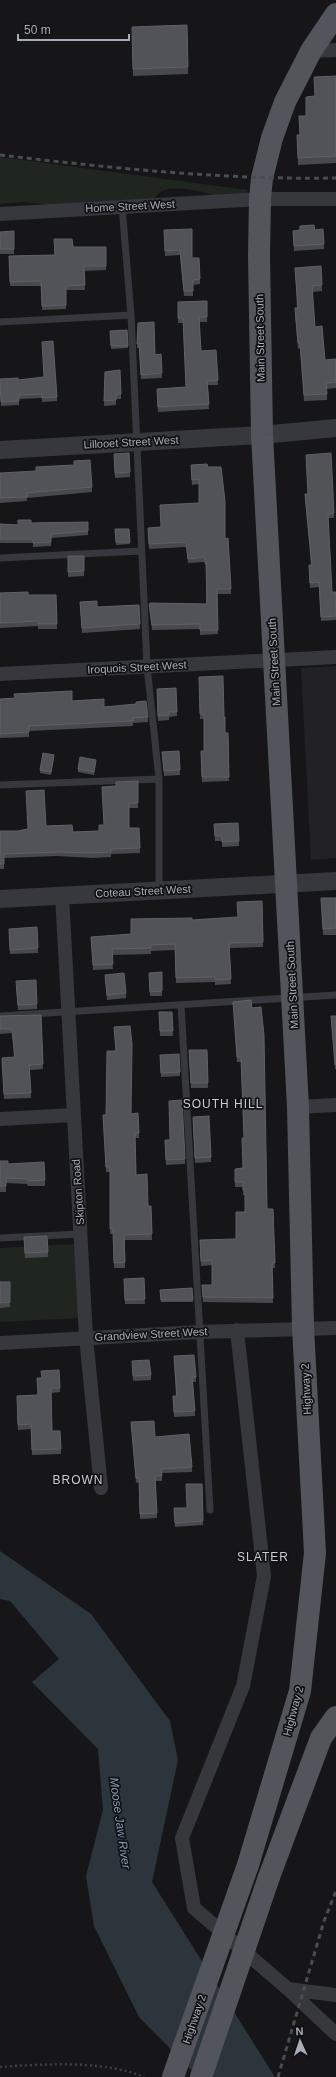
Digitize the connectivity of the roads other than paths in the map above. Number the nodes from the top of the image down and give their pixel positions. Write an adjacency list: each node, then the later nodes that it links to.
1 (336, 14): 3 (main road, Main Street South)
2 (336, 50): 3 (street)
3 (311, 51): 4 (main road, Main Street South)
4 (260, 199): 5 (street, Home Street West); 6 (street, Home Street West); 11 (main road, Main Street South)
5 (336, 199)
6 (122, 206): 7 (street, Home Street West); 8 (lane)
7 (0, 214)
8 (131, 315): 9 (lane); 12 (lane)
9 (0, 322)
10 (336, 428): 11 (street, Lillooet Street West)
11 (262, 435): 12 (street, Lillooet Street West); 17 (main road, Main Street South)
12 (136, 442): 13 (street, Lillooet Street West); 14 (lane)
13 (0, 450)
14 (141, 551): 15 (lane); 18 (lane)
15 (0, 558)
16 (336, 657): 17 (street, Iroquois Street West)
17 (274, 659): 18 (street, Iroquois Street West); 23 (main road, Main Street South)
18 (147, 666): 19 (street, Iroquois Street West); 20 (lane)
19 (0, 674)
20 (159, 779): 21 (lane); 24 (lane)
21 (0, 785)
22 (336, 881): 23 (street, Coteau Street West)
23 (286, 882): 24 (street, Coteau Street West); 28 (main road, Main Street South)
24 (159, 891): 25 (street, Coteau Street West)
25 (62, 895): 26 (street, Coteau Street West); 30 (street, Skipton Road)
26 (0, 899)
27 (336, 996): 28 (lane)
28 (292, 998): 29 (lane); 33 (main road, Main Street South)
29 (181, 1005): 30 (lane); 41 (lane)
30 (67, 1013): 31 (lane); 34 (street, Skipton Road)
31 (0, 1016)
32 (336, 1106): 33 (street)
33 (298, 1107): 38 (main road, Main Street South)
34 (73, 1115): 35 (street); 36 (street, Skipton Road)
35 (0, 1119)
36 (80, 1234): 37 (lane); 42 (street, Skipton Road)
37 (0, 1238)
38 (303, 1327): 39 (street, Grandview Street West); 40 (street, Grandview Street West); 50 (main road, Highway 2, bridge)
39 (336, 1328)
40 (237, 1330): 41 (street, Grandview Street West); 47 (street)
41 (199, 1332): 42 (street, Grandview Street West); 45 (lane)
42 (86, 1337): 43 (street, Grandview Street West); 44 (street, Skipton Road)
43 (0, 1343)
44 (101, 1488)
45 (210, 1510)
46 (336, 1717): 51 (main road, bridge)
47 (288, 1989): 48 (street); 49 (street)
48 (336, 1995)
49 (336, 2034)
50 (173, 2077)
51 (201, 2077)

